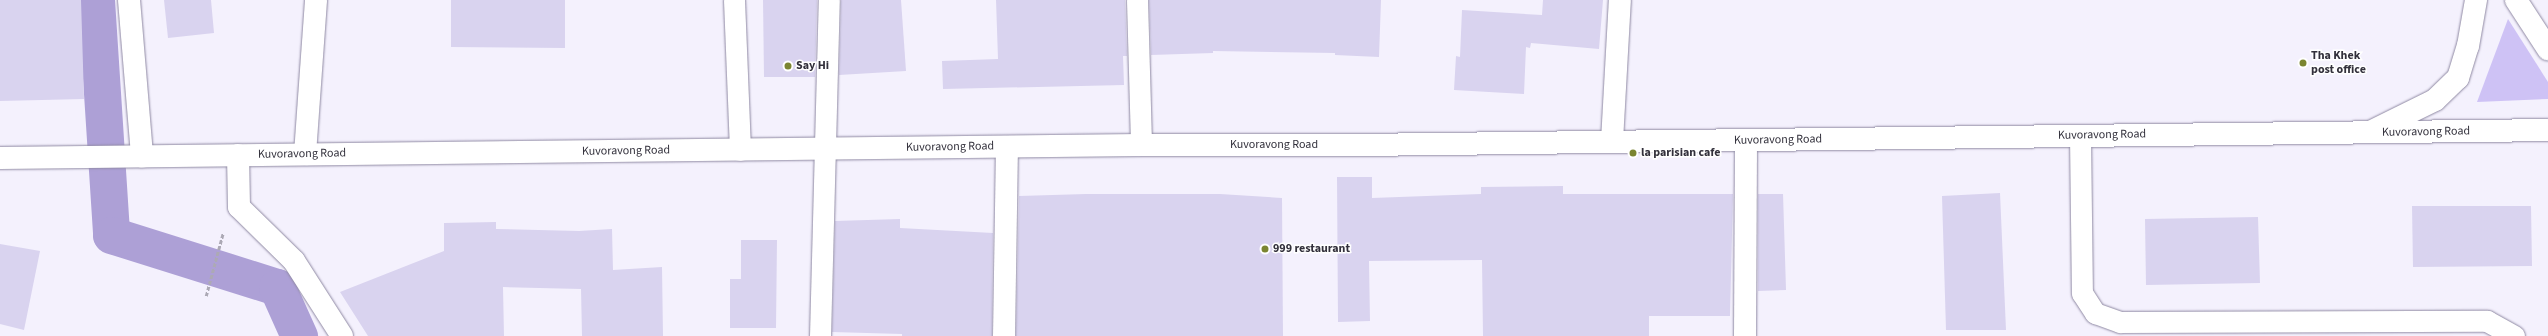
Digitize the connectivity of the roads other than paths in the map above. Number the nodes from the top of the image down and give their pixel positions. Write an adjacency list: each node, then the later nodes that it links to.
1 (129, 0): 21 (street)
2 (316, 0): 19 (street)
3 (734, 0): 18 (lane)
4 (829, 0): 17 (lane)
5 (1137, 0): 15 (lane)
6 (1620, 0): 13 (street)
7 (2476, 0): 11 (street)
8 (2516, 0): 9 (street)
9 (2548, 49)
10 (2548, 130): 11 (street, Kuvoravong Road)
11 (2369, 133): 12 (street, Kuvoravong Road)
12 (2080, 135): 14 (street, Kuvoravong Road); 27 (lane)
13 (1612, 141): 14 (street, Kuvoravong Road); 15 (street, Kuvoravong Road)
14 (1746, 141): 26 (street)
15 (1141, 145): 16 (street, Kuvoravong Road)
16 (1007, 147): 17 (street, Kuvoravong Road); 25 (street)
17 (825, 149): 18 (street, Kuvoravong Road); 24 (lane)
18 (740, 150): 19 (street, Kuvoravong Road)
19 (305, 154): 20 (street, Kuvoravong Road)
20 (238, 155): 21 (street, Kuvoravong Road); 23 (street)
21 (136, 156): 22 (street, Kuvoravong Road)
22 (0, 158)
23 (342, 336)
24 (820, 336)
25 (1004, 336)
26 (1745, 336)
27 (2514, 336)

